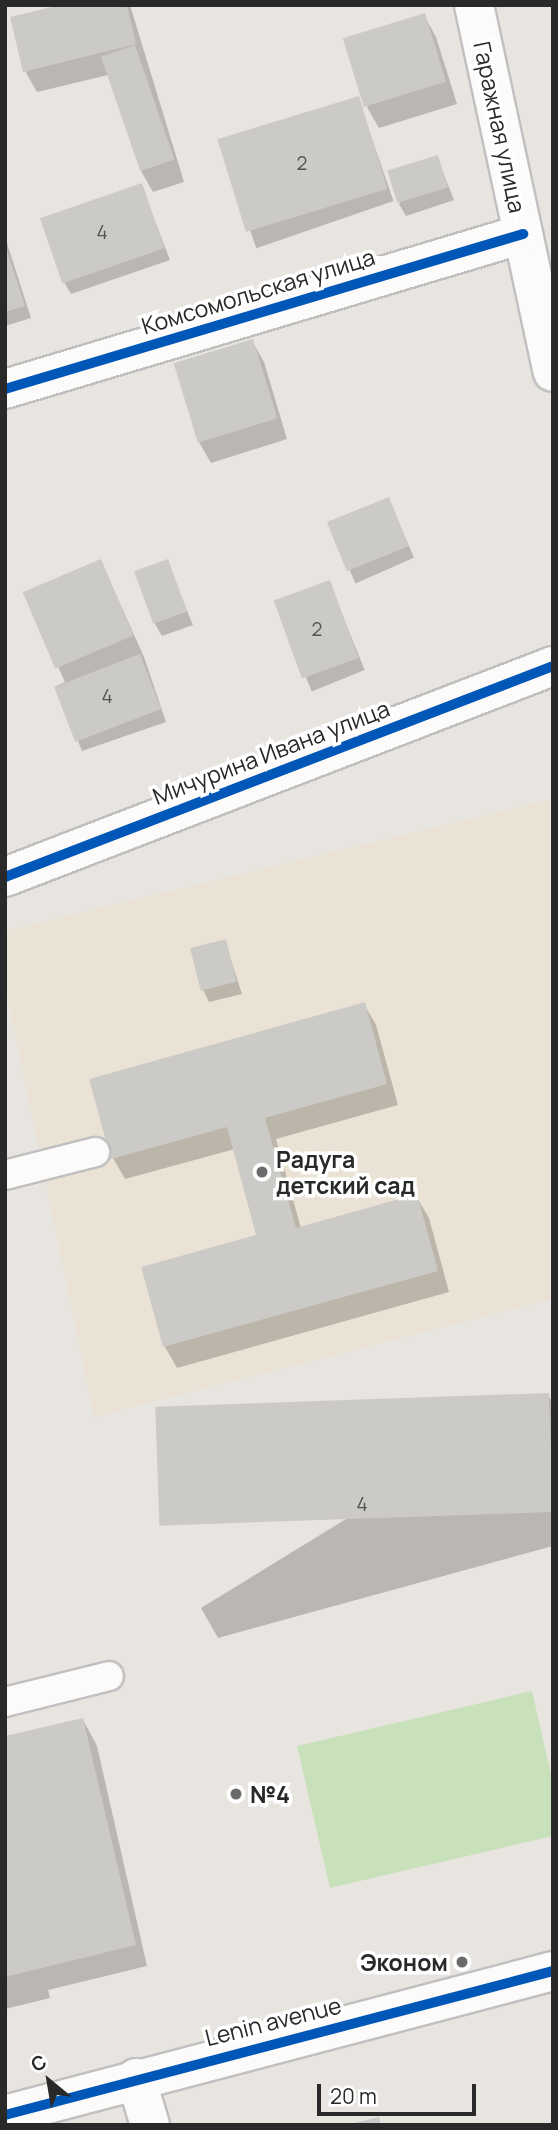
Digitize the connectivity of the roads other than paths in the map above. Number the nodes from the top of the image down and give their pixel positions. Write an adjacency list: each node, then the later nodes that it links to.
1 (474, 5): 2 (street, Гаражная улица)
2 (523, 234): 3 (street, Гаражная улица); 4 (street, Комсомольская улица)
3 (553, 372)
4 (5, 389)
5 (553, 666): 6 (street, Мичурина Ивана улица)
6 (5, 877)
7 (95, 1152): 8 (lane)
8 (5, 1175)
9 (109, 1675): 10 (lane)
10 (5, 1702)
11 (553, 1971): 12 (street, Lenin avenue)
12 (136, 2078): 13 (street, Lenin avenue); 14 (street)
13 (5, 2115)
14 (150, 2125)

